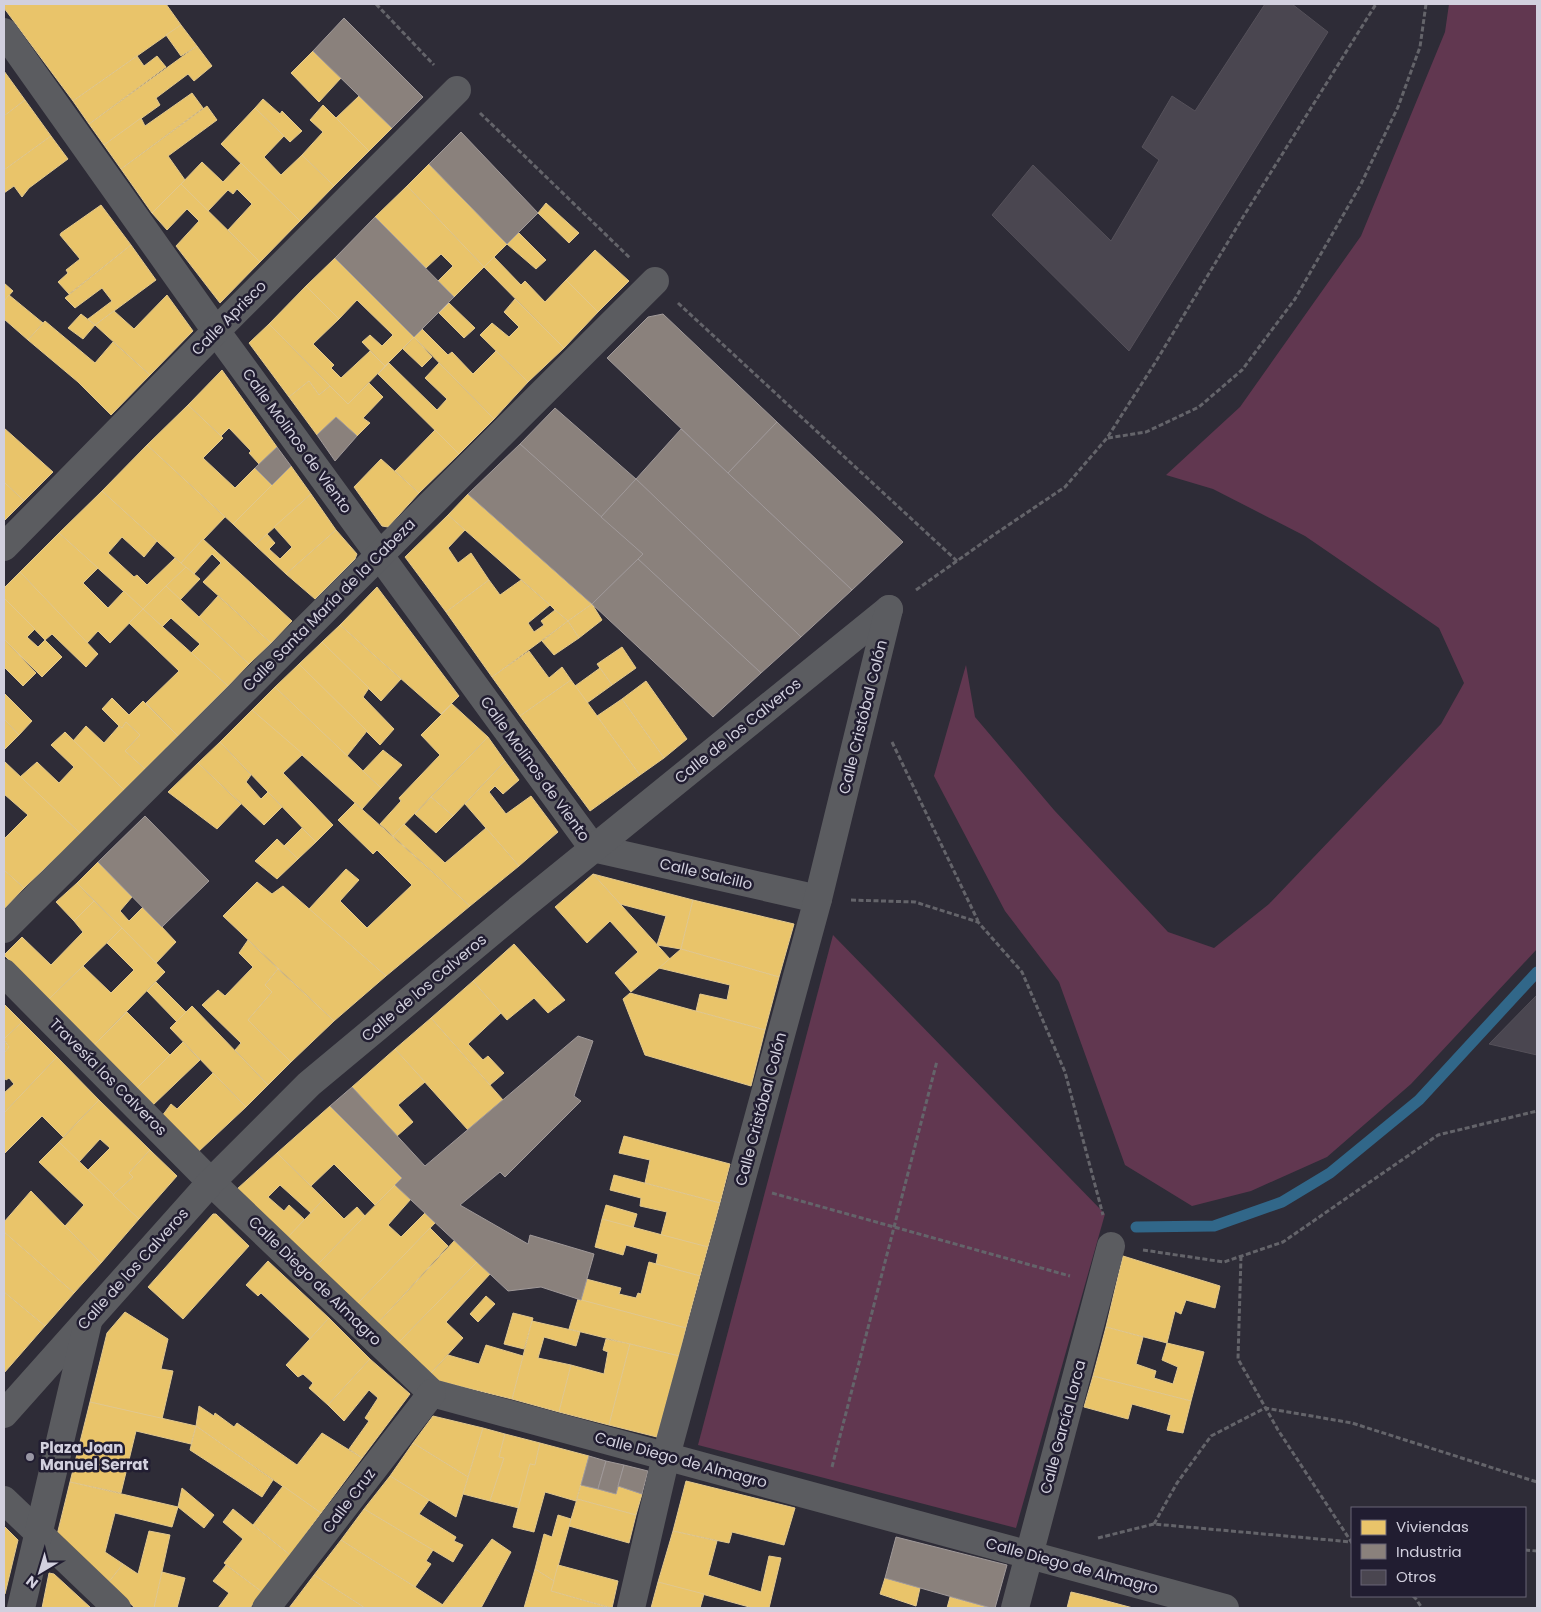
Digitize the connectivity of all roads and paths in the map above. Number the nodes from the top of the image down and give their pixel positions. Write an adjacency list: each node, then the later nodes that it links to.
1 (1376, 4): 7 (path)
2 (1426, 4): 7 (path)
3 (4, 32): 6 (street, Calle Molinos de Viento)
4 (457, 90): 6 (street, Calle Aprisco)
5 (654, 281): 9 (street, Calle Santa María de la Cabeza)
6 (216, 331): 8 (street, Calle Aprisco); 9 (street, Calle Molinos de Viento)
7 (1108, 438): 10 (path)
8 (4, 547)
9 (380, 554): 12 (street, Calle Molinos de Viento); 15 (street, Calle Santa María de la Cabeza)
10 (889, 609): 11 (street, Calle Cristóbal Colón); 12 (street, Calle de los Calveros)
11 (868, 694): 13 (street, Calle Cristóbal Colón); 14 (path)
12 (593, 848): 13 (street, Calle Salcillo); 19 (street, Calle de los Calveros)
13 (818, 899): 14 (path); 20 (street, Calle Cristóbal Colón)
14 (978, 922): 22 (path)
15 (4, 929)
16 (4, 973): 19 (street, Travesía los Calveros)
17 (937, 1061): 21 (path)
18 (1537, 1111): 23 (path)
19 (211, 1182): 25 (street, Calle de los Calveros); 26 (street, Calle Diego de Almagro)
20 (740, 1184): 21 (path); 29 (street, Calle Cristóbal Colón)
21 (894, 1227): 24 (path); 31 (path)
22 (1112, 1246): 23 (path); 24 (street, Calle García Lorca)
23 (1242, 1256): 27 (path)
24 (1101, 1284): 38 (street, Calle García Lorca)
25 (89, 1318): 28 (street, Calle de los Calveros); 34 (street)
26 (432, 1393): 29 (street, Calle Diego de Almagro); 42 (street, Calle Cruz)
27 (1265, 1408): 30 (path); 33 (path); 36 (path)
28 (4, 1414)
29 (666, 1456): 31 (street, Calle Diego de Almagro); 43 (street, Calle Cristóbal Colón)
30 (1537, 1482)
31 (823, 1499): 38 (street, Calle Diego de Almagro)
32 (4, 1500): 34 (street)
33 (1154, 1524): 35 (path); 37 (path)
34 (39, 1534): 40 (street); 41 (street)
35 (1096, 1538)
36 (1351, 1541)
37 (1351, 1543)
38 (1030, 1555): 44 (street, Calle García Lorca); 45 (street, Calle Diego de Almagro)
39 (1414, 1597): 46 (path)
40 (21, 1608)
41 (117, 1608)
42 (266, 1608)
43 (631, 1608)
44 (1015, 1608)
45 (1225, 1608)
46 (1422, 1608)

